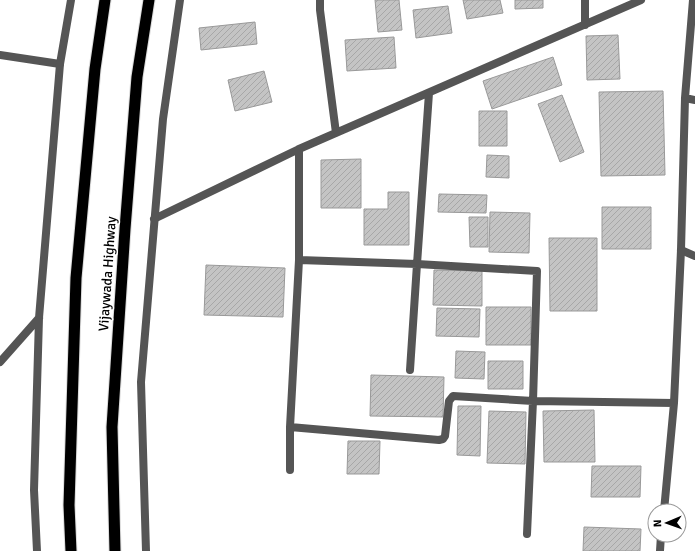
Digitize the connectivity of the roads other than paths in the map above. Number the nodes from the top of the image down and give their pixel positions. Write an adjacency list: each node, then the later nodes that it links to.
1 (71, 0): 11 (street)
2 (105, 0): 32 (highway, Vijaywada Highway)
3 (149, 0): 33 (highway, Vijaywada Highway)
4 (180, 0): 17 (street)
5 (320, 0): 15 (street)
6 (585, 0): 9 (street)
7 (641, 0): 9 (street)
8 (693, 0): 13 (street)
9 (585, 24): 12 (street)
10 (0, 55): 11 (street)
11 (60, 64): 22 (street)
12 (429, 93): 15 (street); 21 (street)
13 (685, 98): 14 (street); 18 (street)
14 (695, 100)
15 (336, 133): 16 (street)
16 (299, 149): 17 (street); 20 (street)
17 (154, 219): 34 (street)
18 (681, 250): 19 (street); 26 (street)
19 (695, 256)
20 (299, 260): 21 (street); 27 (street)
21 (417, 264): 24 (street); 25 (street)
22 (40, 318): 23 (street); 31 (street)
23 (0, 362)
24 (410, 370)
25 (533, 400): 26 (street); 27 (street); 30 (street)
26 (674, 403): 29 (street)
27 (290, 427): 28 (street)
28 (290, 470)
29 (665, 503)
30 (527, 534)
31 (37, 551)
32 (71, 551)
33 (115, 551)
34 (146, 551)

